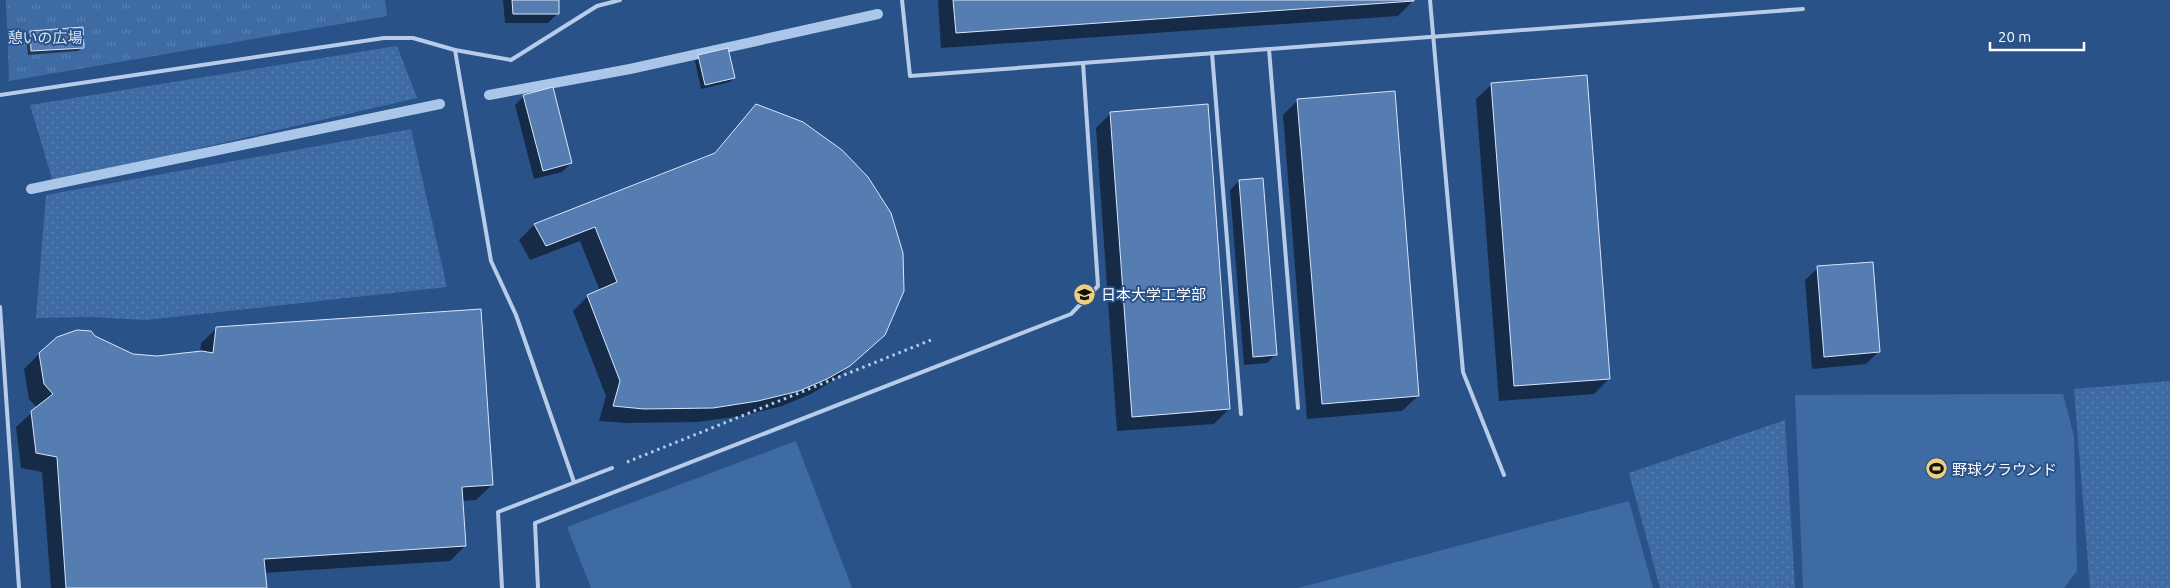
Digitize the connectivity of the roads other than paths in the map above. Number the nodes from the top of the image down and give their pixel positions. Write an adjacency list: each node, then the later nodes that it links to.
1 (620, 0): 7 (lane)
2 (902, 0): 9 (lane)
3 (1430, 0): 5 (lane)
4 (1803, 10): 5 (lane)
5 (1433, 37): 6 (lane); 15 (lane)
6 (1269, 49): 8 (lane); 12 (lane)
7 (454, 50): 10 (lane); 16 (lane)
8 (1212, 53): 9 (lane); 13 (lane)
9 (1083, 63): 19 (lane)
10 (0, 95)
11 (0, 306): 17 (lane)
12 (1298, 408)
13 (1240, 414)
14 (612, 468): 16 (lane)
15 (1504, 475)
16 (574, 482): 18 (lane)
17 (19, 588)
18 (502, 588)
19 (538, 588)

